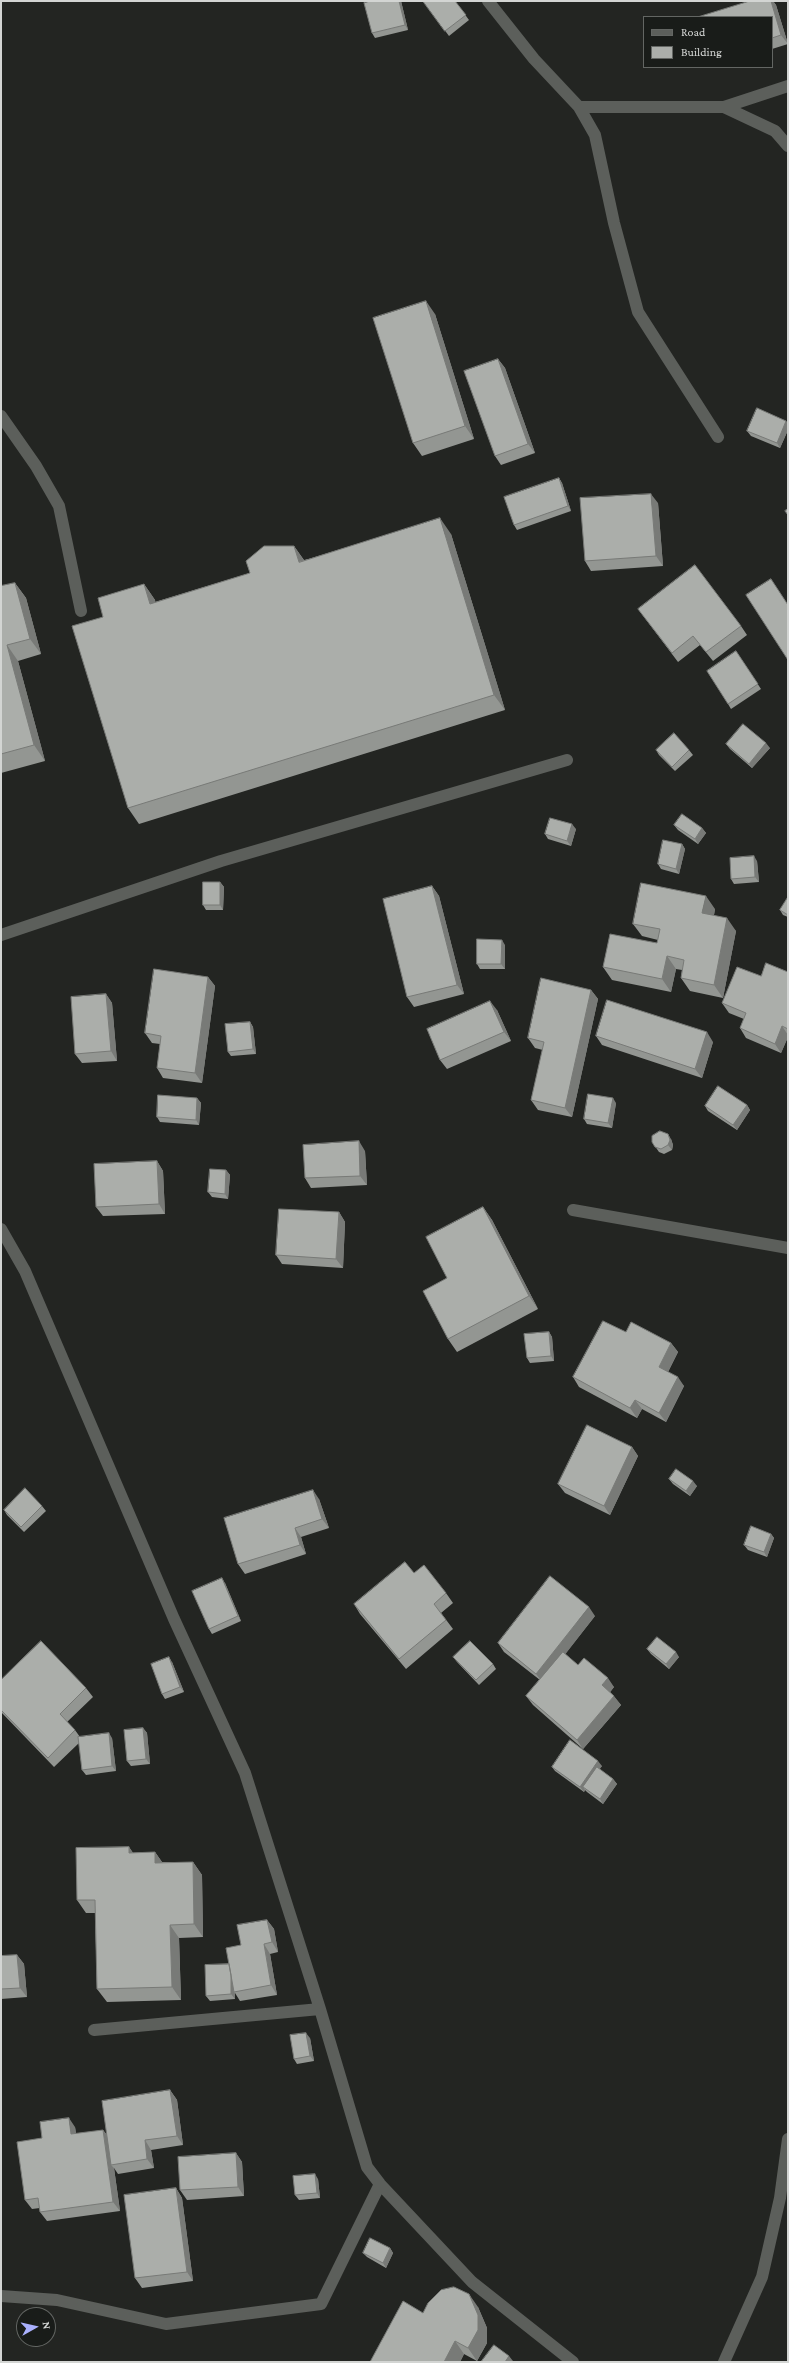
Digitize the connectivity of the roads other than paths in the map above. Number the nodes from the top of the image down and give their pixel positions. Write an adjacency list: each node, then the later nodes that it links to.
1 (488, 1): 3 (street)
2 (788, 86): 4 (street)
3 (580, 107): 4 (street); 7 (street)
4 (724, 107): 5 (street)
5 (788, 146)
6 (1, 416): 8 (street)
7 (718, 438)
8 (82, 611)
9 (567, 760): 10 (street)
10 (1, 935)
11 (573, 1210): 13 (street)
12 (1, 1229): 14 (street)
13 (788, 1248)
14 (320, 2009): 15 (street); 17 (street)
15 (94, 2030)
16 (788, 2139): 20 (street)
17 (380, 2184): 18 (street); 19 (street)
18 (1, 2296)
19 (573, 2362)
20 (724, 2362)

